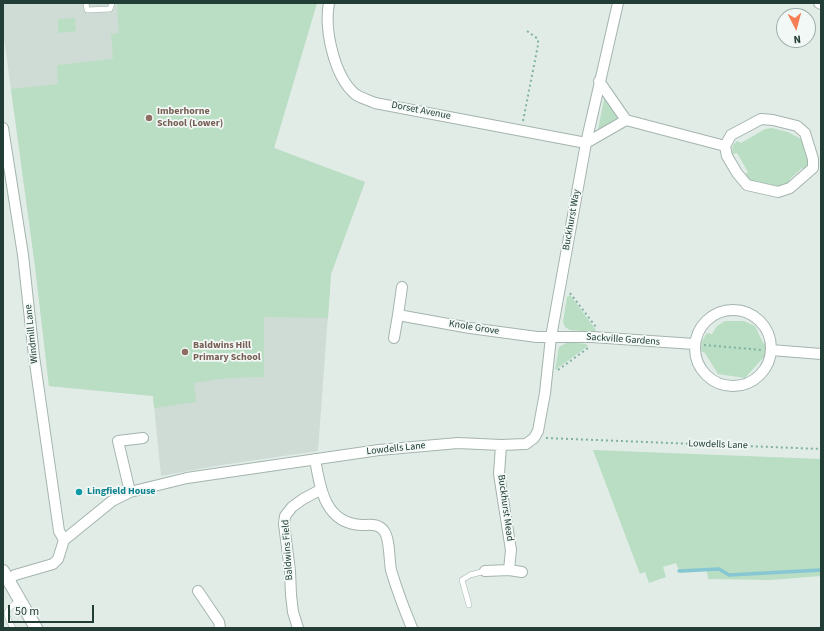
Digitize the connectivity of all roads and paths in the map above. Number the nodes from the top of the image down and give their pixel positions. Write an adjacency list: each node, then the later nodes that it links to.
1 (86, 3): 2 (lane)
2 (112, 3)
3 (329, 3): 9 (street, Dorset Avenue)
4 (618, 3): 6 (street, Buckhurst Way)
5 (528, 31): 9 (path)
6 (599, 82): 7 (street); 10 (street, Buckhurst Way)
7 (626, 120): 10 (street); 11 (street)
8 (3, 128): 30 (street, Windmill Lane)
9 (521, 130): 10 (street, Dorset Avenue)
10 (586, 142): 13 (street, Buckhurst Way)
11 (726, 146): 12 (street); 12 (street)
12 (817, 169)
13 (561, 281): 16 (street, Buckhurst Way); 18 (path)
14 (402, 287): 15 (street)
15 (398, 315): 16 (street, Knole Grove); 17 (street)
16 (551, 337): 18 (street, Sackville Gardens); 22 (street, Buckhurst Way)
17 (394, 338)
18 (603, 338): 19 (street, Sackville Gardens); 22 (path)
19 (694, 344): 20 (path); 20 (street); 20 (street)
20 (771, 350): 21 (street)
21 (821, 354)
22 (546, 379): 24 (street, Buckhurst Way)
23 (143, 438): 29 (street)
24 (534, 438): 25 (street, Lowdells Lane); 26 (path, Lowdells Lane)
25 (501, 445): 27 (street, Lowdells Lane); 31 (street, Buckhurst Mead)
26 (821, 449)
27 (315, 460): 28 (street); 29 (street, Lowdells Lane)
28 (320, 490): 41 (street, Baldwins Field); 42 (street)
29 (130, 492): 30 (street, Lowdells Lane)
30 (64, 540): 34 (street)
31 (509, 570): 32 (street); 33 (street)
32 (485, 571): 37 (lane)
33 (522, 572)
34 (5, 575): 36 (street)
35 (198, 591): 40 (street)
36 (20, 601): 38 (lane); 39 (street)
37 (469, 605)
38 (13, 628)
39 (36, 628)
40 (220, 628)
41 (298, 628)
42 (412, 628)

